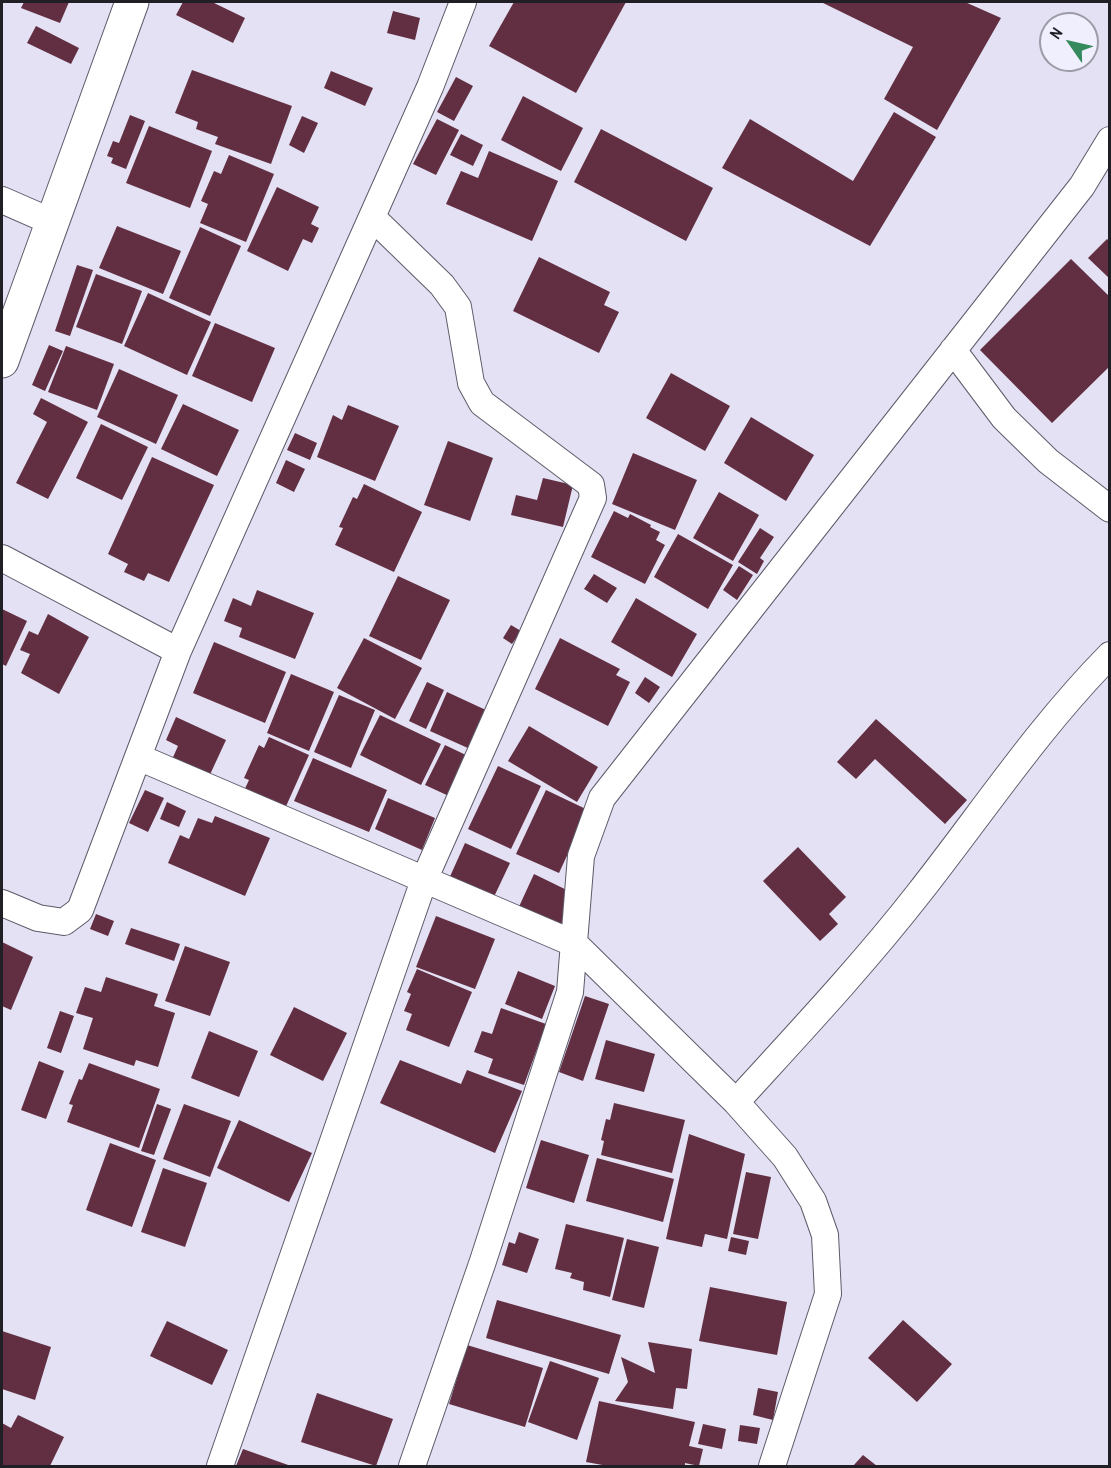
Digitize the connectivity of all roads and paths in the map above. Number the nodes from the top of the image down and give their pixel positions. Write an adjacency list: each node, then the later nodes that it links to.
1 (132, 2): 6 (street)
2 (463, 2): 5 (street)
3 (1110, 140): 7 (street)
4 (2, 200): 6 (street)
5 (372, 217): 11 (street); 14 (street)
6 (50, 221): 8 (street)
7 (953, 350): 9 (street); 16 (street)
8 (2, 361)
9 (1110, 509)
10 (2, 558): 11 (street)
11 (178, 651): 13 (street)
12 (1110, 655): 17 (street)
13 (138, 757): 14 (street); 15 (street)
14 (424, 880): 16 (street); 18 (street)
15 (2, 903)
16 (574, 944): 17 (street); 19 (street)
17 (736, 1102): 20 (street)
18 (220, 1467)
19 (412, 1467)
20 (772, 1467)

